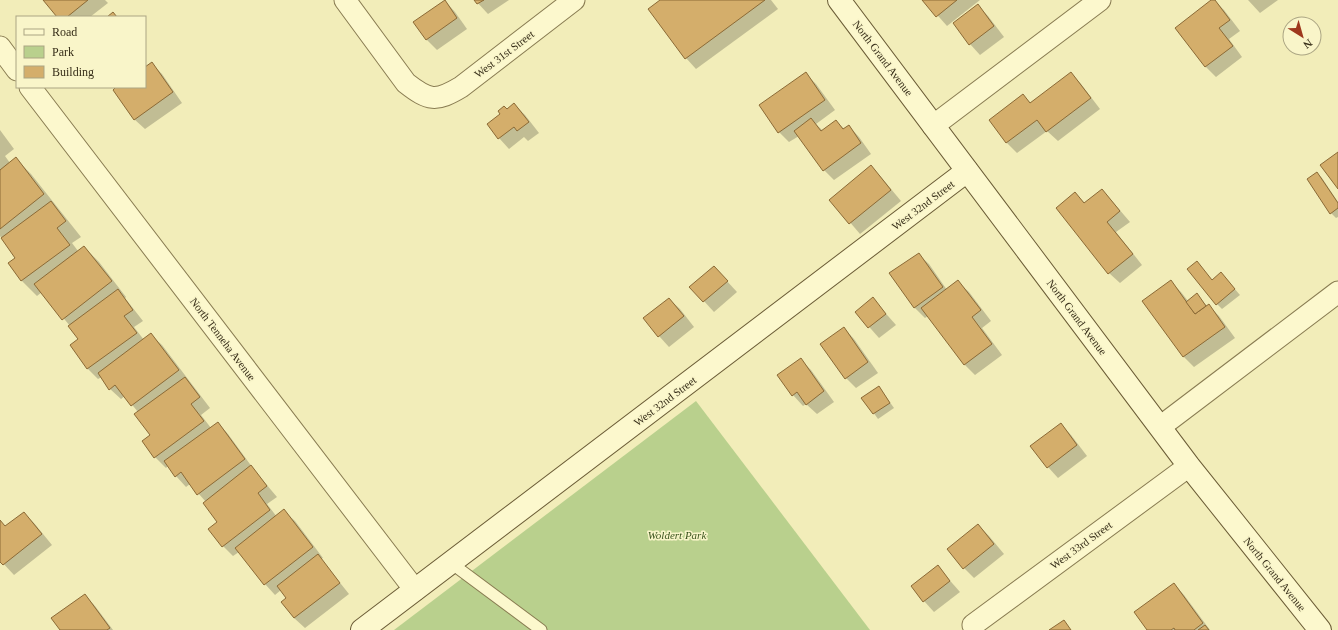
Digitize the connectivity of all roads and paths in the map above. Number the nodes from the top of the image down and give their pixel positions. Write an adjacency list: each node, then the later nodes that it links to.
1 (345, 0): 2 (street, West 31st Street)
2 (574, 0)
3 (840, 0): 8 (street, North Grand Avenue)
4 (1100, 0): 8 (street)
5 (0, 47): 6 (street)
6 (16, 69)
7 (31, 88): 14 (street, North Tenneha Avenue)
8 (933, 126): 9 (street, North Grand Avenue)
9 (967, 171): 11 (street, North Grand Avenue); 13 (street, West 32nd Street)
10 (1338, 292): 11 (street)
11 (1160, 427): 12 (street, North Grand Avenue)
12 (1189, 466): 15 (street, West 33rd Street); 18 (street, North Grand Avenue)
13 (451, 563): 14 (street, West 32nd Street); 17 (lane)
14 (415, 590): 16 (street, West 32nd Street)
15 (973, 624)
16 (362, 630)
17 (541, 630)
18 (1320, 630)

